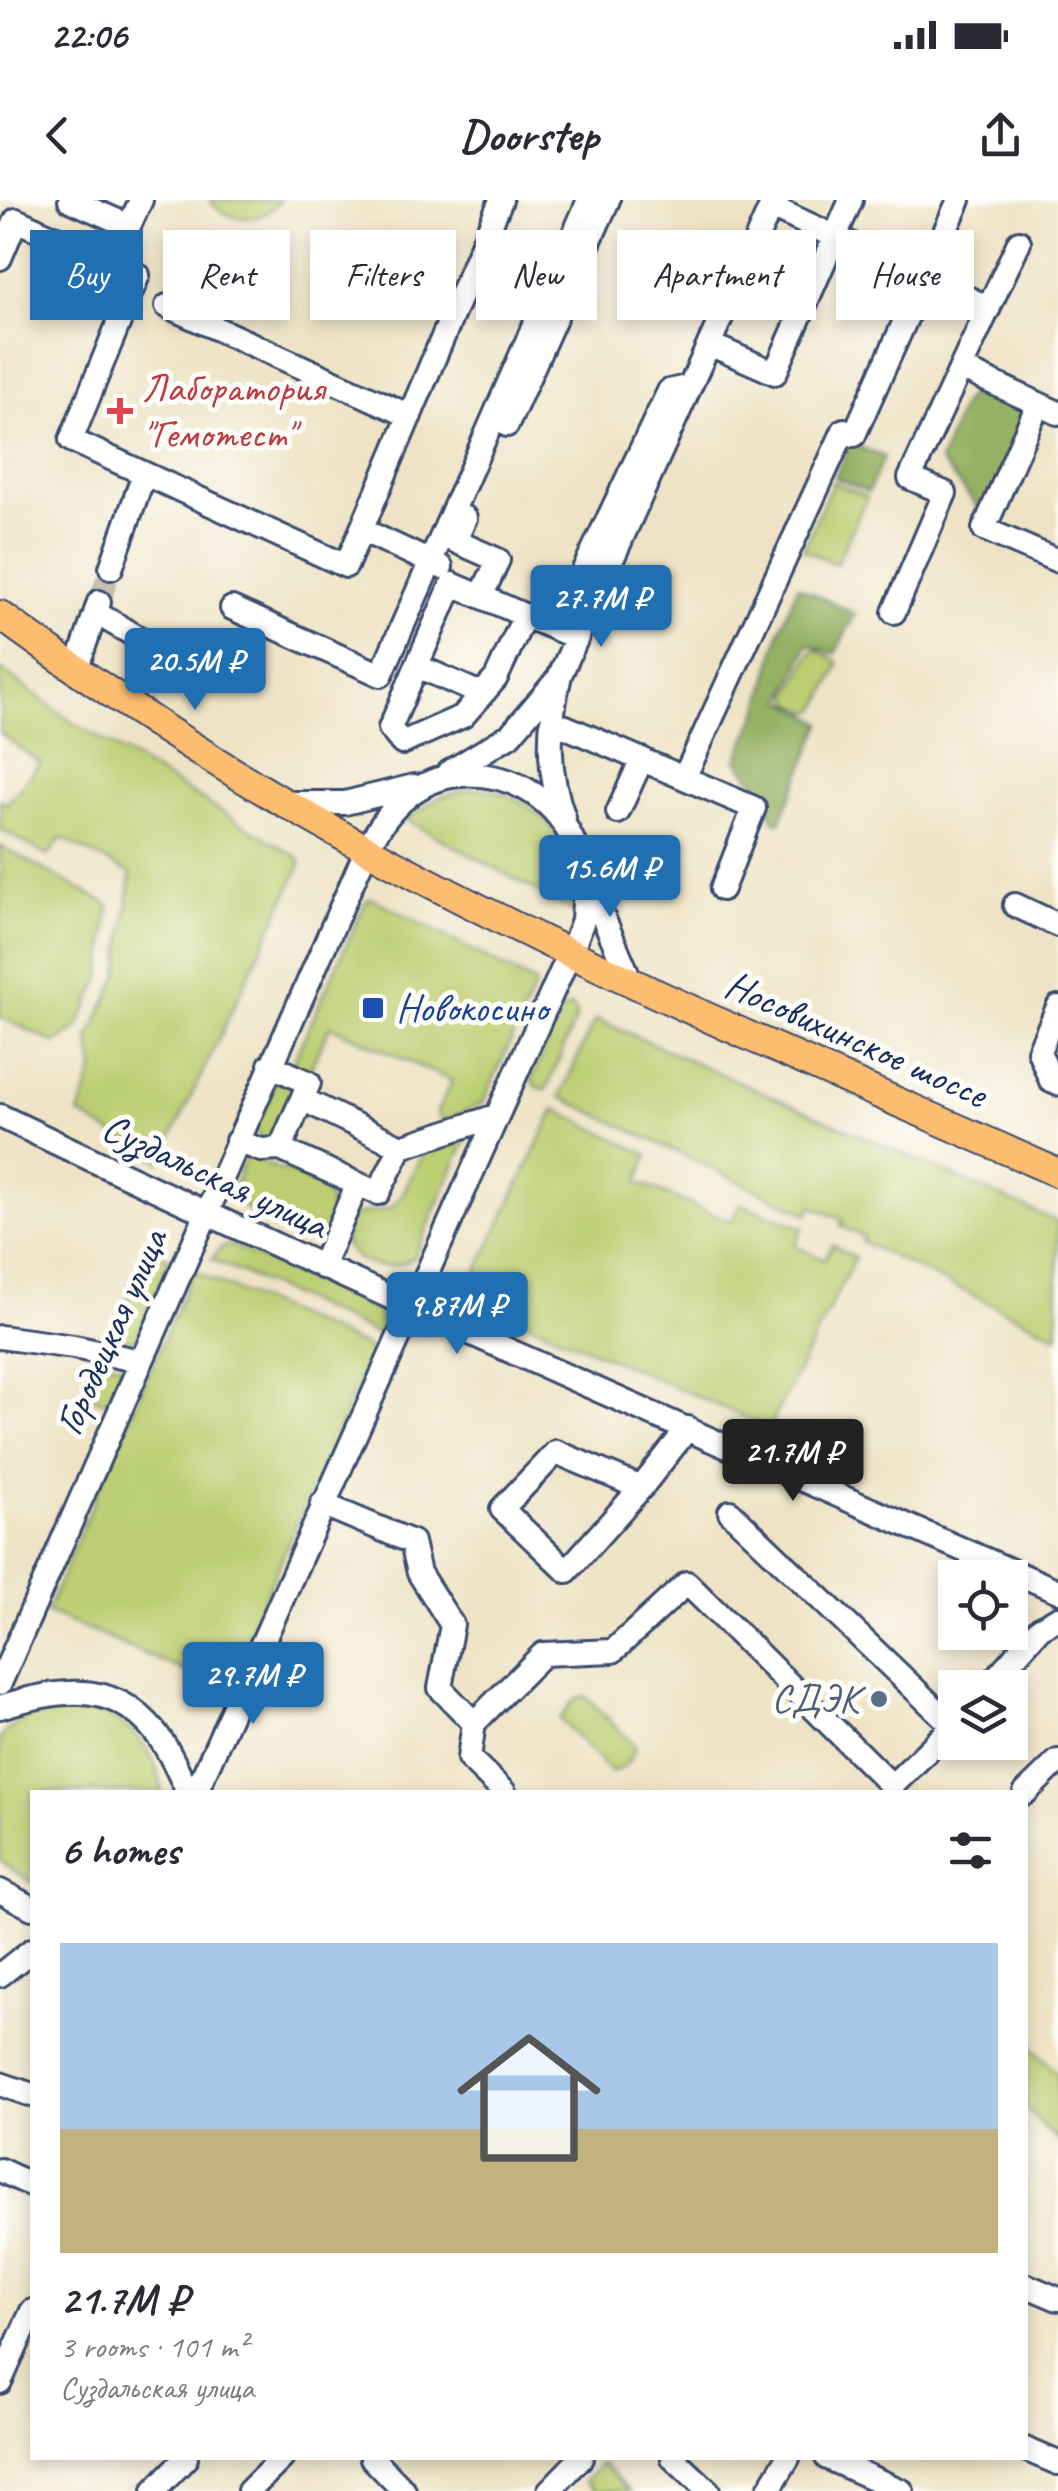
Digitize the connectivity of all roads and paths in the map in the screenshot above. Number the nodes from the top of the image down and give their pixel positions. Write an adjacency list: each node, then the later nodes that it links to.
1 (70, 200): 2 (street)
2 (141, 200)
3 (502, 200): 20 (street)
4 (589, 200): 24 (street)
5 (608, 200): 26 (street)
6 (851, 200): 10 (street)
7 (959, 200): 9 (street)
8 (772, 204): 10 (street); 17 (street)
9 (945, 230)
10 (834, 237): 17 (street)
11 (1019, 242): 14 (street)
12 (0, 258): 21 (street)
13 (974, 301): 14 (street)
14 (990, 308): 18 (street)
15 (199, 320): 20 (street)
16 (905, 320): 39 (street)
17 (710, 344): 31 (street)
18 (961, 368): 19 (street); 28 (street)
19 (1048, 409): 23 (street)
20 (410, 416): 22 (street)
21 (144, 474): 22 (street); 25 (street)
22 (362, 530): 24 (street)
23 (1058, 561)
24 (430, 562): 26 (street); 27 (street)
25 (111, 568)
26 (486, 586): 31 (street)
27 (232, 608)
28 (894, 612)
29 (0, 615): 34 (main road, Носовихинское шоссе)
30 (525, 615): 31 (street); 33 (street); 36 (street)
31 (579, 633): 35 (street)
32 (170, 656): 34 (street)
33 (417, 666): 36 (street); 36 (street)
34 (76, 670): 41 (main road, Носовихинское шоссе)
35 (560, 675): 37 (street); 40 (street)
36 (485, 691)
37 (552, 720): 38 (street); 43 (street)
38 (642, 759): 39 (street); 42 (street)
39 (685, 776): 46 (street)
40 (433, 781): 41 (street); 43 (street); 44 (street, Городецкая улица)
41 (285, 803): 44 (main road, Носовихинское шоссе)
42 (618, 812)
43 (572, 838): 45 (street)
44 (367, 849): 49 (main road, Носовихинское шоссе); 52 (street, Городецкая улица)
45 (585, 875): 49 (street); 50 (street)
46 (722, 889)
47 (1015, 906): 48 (street)
48 (1058, 925)
49 (570, 952): 50 (main road, Носовихинское шоссе); 56 (street)
50 (632, 982): 60 (main road, Носовихинское шоссе)
51 (1058, 1008): 53 (street)
52 (270, 1065): 54 (street); 57 (street, Городецкая улица)
53 (1058, 1084)
54 (302, 1099): 58 (street); 59 (street)
55 (0, 1116): 62 (street, Суздальская улица)
56 (496, 1116): 58 (street); 64 (street)
57 (237, 1140): 59 (street); 62 (street, Городецкая улица)
58 (401, 1147): 61 (street)
59 (280, 1149): 61 (street)
60 (1058, 1173)
61 (357, 1185): 63 (street)
62 (204, 1214): 63 (street, Суздальская улица); 66 (street, Городецкая улица)
63 (322, 1267): 64 (street, Суздальская улица)
64 (411, 1307): 67 (street, Суздальская улица); 69 (street)
65 (0, 1336): 66 (street)
66 (140, 1361): 74 (street, Городецкая улица)
67 (688, 1428): 68 (street); 71 (street, Суздальская улица)
68 (642, 1488): 68 (street)
69 (322, 1504): 77 (street); 83 (street)
70 (730, 1512): 75 (street)
71 (1058, 1591)
72 (1058, 1618): 73 (street)
73 (1003, 1670)
74 (0, 1683)
75 (938, 1710)
76 (0, 1711): 79 (street)
77 (474, 1723): 84 (street); 85 (street)
78 (938, 1741): 85 (street)
79 (173, 1761): 81 (street); 82 (street)
80 (1058, 1761): 86 (street)
81 (180, 1790)
82 (187, 1790)
83 (197, 1790)
84 (502, 1790)
85 (889, 1790)
86 (1028, 1790)
87 (0, 1891): 88 (street)
88 (30, 1907)
89 (30, 1952): 90 (street)
90 (0, 1976)
91 (0, 2084): 92 (street)
92 (30, 2094)
93 (0, 2170): 94 (street)
94 (30, 2184)
95 (1028, 2285): 96 (street)
96 (1058, 2299)
97 (30, 2316): 98 (street)
98 (0, 2382)
99 (1028, 2449): 107 (street)
100 (184, 2460): 108 (street)
101 (280, 2460): 109 (street)
102 (374, 2460): 110 (street)
103 (580, 2460): 111 (street)
104 (675, 2460): 112 (street)
105 (787, 2460): 113 (street)
106 (832, 2460): 114 (street)
107 (1058, 2463)
108 (154, 2491)
109 (249, 2491)
110 (404, 2491)
111 (549, 2491)
112 (708, 2491)
113 (768, 2491)
114 (902, 2491)

